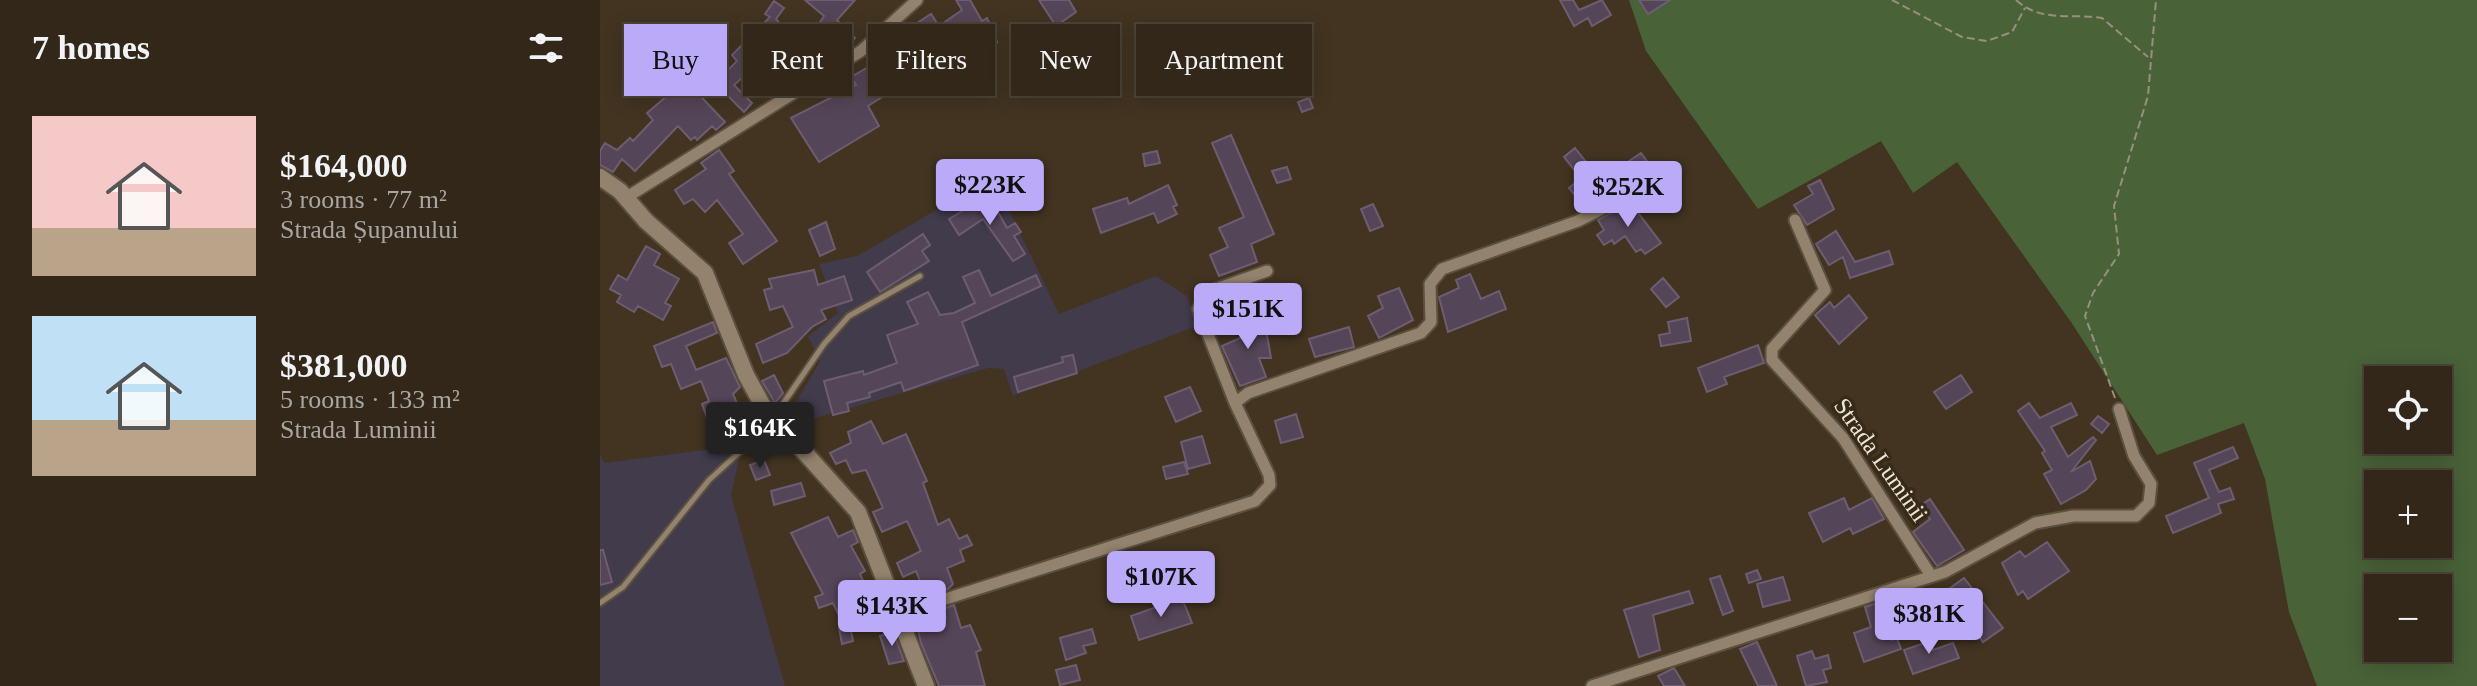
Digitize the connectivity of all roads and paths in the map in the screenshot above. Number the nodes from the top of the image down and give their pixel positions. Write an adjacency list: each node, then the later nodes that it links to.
1 (917, 0): 8 (street)
2 (1892, 0): 5 (path)
3 (2016, 0): 5 (path)
4 (2156, 0): 6 (path)
5 (2025, 8): 6 (path)
6 (2149, 58): 14 (path)
7 (600, 177): 8 (street)
8 (627, 197): 15 (street)
9 (1623, 198): 13 (street)
10 (1795, 220): 16 (street, Strada Luminii)
11 (1267, 271): 13 (street)
12 (920, 276): 15 (lane)
13 (1235, 403): 18 (street)
14 (2119, 409): 16 (street)
15 (774, 419): 17 (lane); 18 (street)
16 (1930, 574): 20 (street)
17 (600, 603)
18 (898, 614): 19 (street)
19 (926, 686)
20 (1592, 686)

